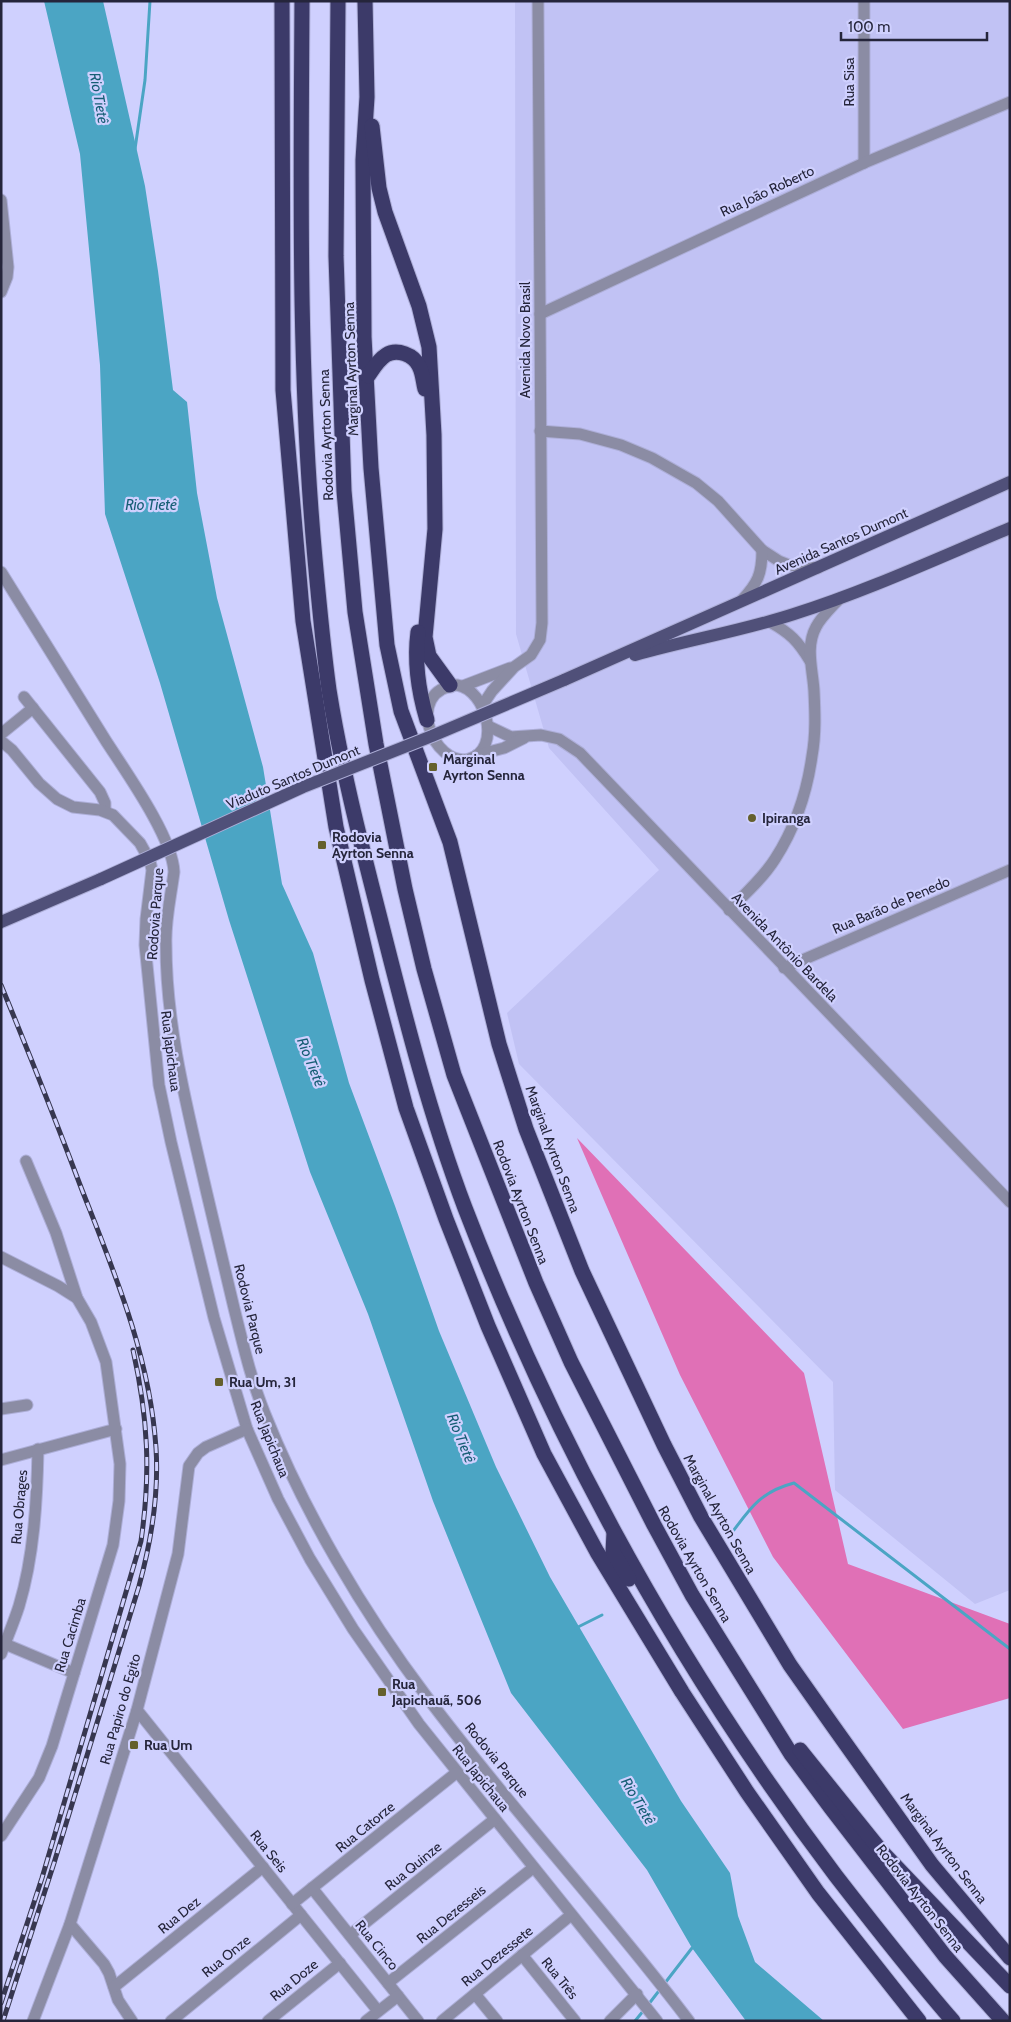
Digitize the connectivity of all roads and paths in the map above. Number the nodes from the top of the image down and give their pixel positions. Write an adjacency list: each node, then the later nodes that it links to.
1 (282, 1): 55 (highway)
2 (302, 1): 52 (highway, Rodovia Ayrton Senna)
3 (338, 1): 57 (highway, Rodovia Ayrton Senna)
4 (365, 1): 7 (highway, Marginal Ayrton Senna)
5 (538, 1): 12 (street, Avenida Novo Brasil)
6 (864, 1): 9 (street, Rua Sisa)
7 (367, 97): 13 (highway, Marginal Ayrton Senna); 27 (highway)
8 (1010, 102): 9 (street, Rua João Roberto)
9 (864, 163): 12 (street, Rua João Roberto)
10 (1, 200): 11 (street)
11 (1, 292)
12 (540, 314): 14 (street, Avenida Novo Brasil)
13 (368, 376): 31 (highway); 70 (highway, Marginal Ayrton Senna)
14 (540, 431): 17 (street); 26 (street, Avenida Novo Brasil)
15 (1010, 482): 18 (main road, Avenida Santos Dumont)
16 (1010, 528): 20 (main road)
17 (762, 550): 18 (street); 21 (street)
18 (818, 568): 21 (main road, Avenida Santos Dumont)
19 (1, 572): 90 (street, Rodovia Parque)
20 (840, 598): 22 (main road); 24 (street)
21 (738, 603): 23 (main road, Avenida Santos Dumont)
22 (770, 622): 24 (street); 25 (main road, Viaduto Santos Dumont)
23 (684, 625): 25 (main road, Viaduto Santos Dumont)
24 (810, 661): 39 (street)
25 (598, 665): 40 (main road, Viaduto Santos Dumont, bridge)
26 (514, 667): 27 (street, Avenida Novo Brasil); 29 (street, Avenida Novo Brasil)
27 (457, 686): 29 (street); 31 (street)
28 (24, 697): 30 (street)
29 (482, 706): 32 (street)
30 (33, 708): 33 (street); 37 (street)
31 (427, 720): 36 (street)
32 (488, 726): 34 (street, Avenida Antônio Bardela); 36 (street)
33 (1, 734)
34 (527, 737): 36 (street, Avenida Antônio Bardela); 39 (street, Avenida Antônio Bardela)
35 (1, 741): 37 (street)
36 (477, 755)
37 (105, 811): 49 (street, Rua Japichaua)
38 (1010, 870): 41 (street, Rua Barão de Penedo)
39 (729, 910): 41 (street, Avenida Antônio Bardela)
40 (1, 922)
41 (784, 968): 43 (street, Avenida Antônio Bardela)
42 (26, 1161): 45 (street)
43 (1010, 1202)
44 (1, 1257): 45 (street)
45 (77, 1298): 48 (street, Rua Cacimba)
46 (27, 1405): 47 (street)
47 (1, 1410)
48 (116, 1429): 50 (street); 54 (street, Rua Cacimba)
49 (247, 1429): 56 (street, Rua Papiro do Egito); 58 (street, Rua Japichaua)
50 (38, 1449): 51 (street); 53 (street, Rua Obrages)
51 (1, 1460)
52 (614, 1533): 55 (highway); 92 (highway, Rodovia Ayrton Senna)
53 (3, 1649): 54 (street)
54 (74, 1673): 60 (street, Rua Cacimba)
55 (682, 1692): 91 (highway)
56 (137, 1710): 61 (street, Rua Seis); 67 (street, Rua Papiro do Egito)
57 (765, 1713): 73 (highway); 93 (highway, Rodovia Ayrton Senna)
58 (456, 1773): 59 (street, Rua Japichaua); 63 (street, Rua Catorze)
59 (495, 1819): 62 (street, Rua Japichaua); 68 (street, Rua Quinze)
60 (1, 1836)
61 (263, 1867): 64 (street, Rua Seis); 74 (street, Rua Dez)
62 (533, 1868): 66 (street, Rua Japichaua); 72 (street, Rua Dezesseis)
63 (312, 1888): 64 (street, Rua Catorze); 68 (street, Rua Cinco)
64 (292, 1904): 65 (street, Rua Seis)
65 (301, 1915): 71 (street, Rua Seis); 82 (street, Rua Onze)
66 (571, 1915): 69 (street, Rua Dezessete); 77 (street, Rua Japichaua)
67 (70, 1924): 74 (street); 80 (street, Rua Papiro do Egito)
68 (350, 1935): 72 (street, Rua Cinco)
69 (522, 1955): 75 (street, Rua Dezessete); 88 (street, Rua Três)
70 (1010, 1958)
71 (340, 1963): 78 (street, Rua Seis); 83 (street, Rua Doze)
72 (388, 1983): 76 (street, Rua Cinco)
73 (1010, 1986)
74 (114, 1987): 81 (street)
75 (475, 1994): 86 (street, Rua Dezessete); 87 (street)
76 (398, 1996): 78 (street); 85 (street, Rua Cinco)
77 (639, 1997): 79 (street, Rua Japichaua); 89 (street)
78 (378, 2012): 84 (street)
79 (656, 2018)
80 (33, 2021)
81 (132, 2021)
82 (171, 2021)
83 (268, 2021)
84 (366, 2021)
85 (418, 2021)
86 (442, 2021)
87 (496, 2021)
88 (575, 2021)
89 (610, 2021)
90 (689, 2021)
91 (919, 2021)
92 (953, 2021)
93 (1003, 2021)

